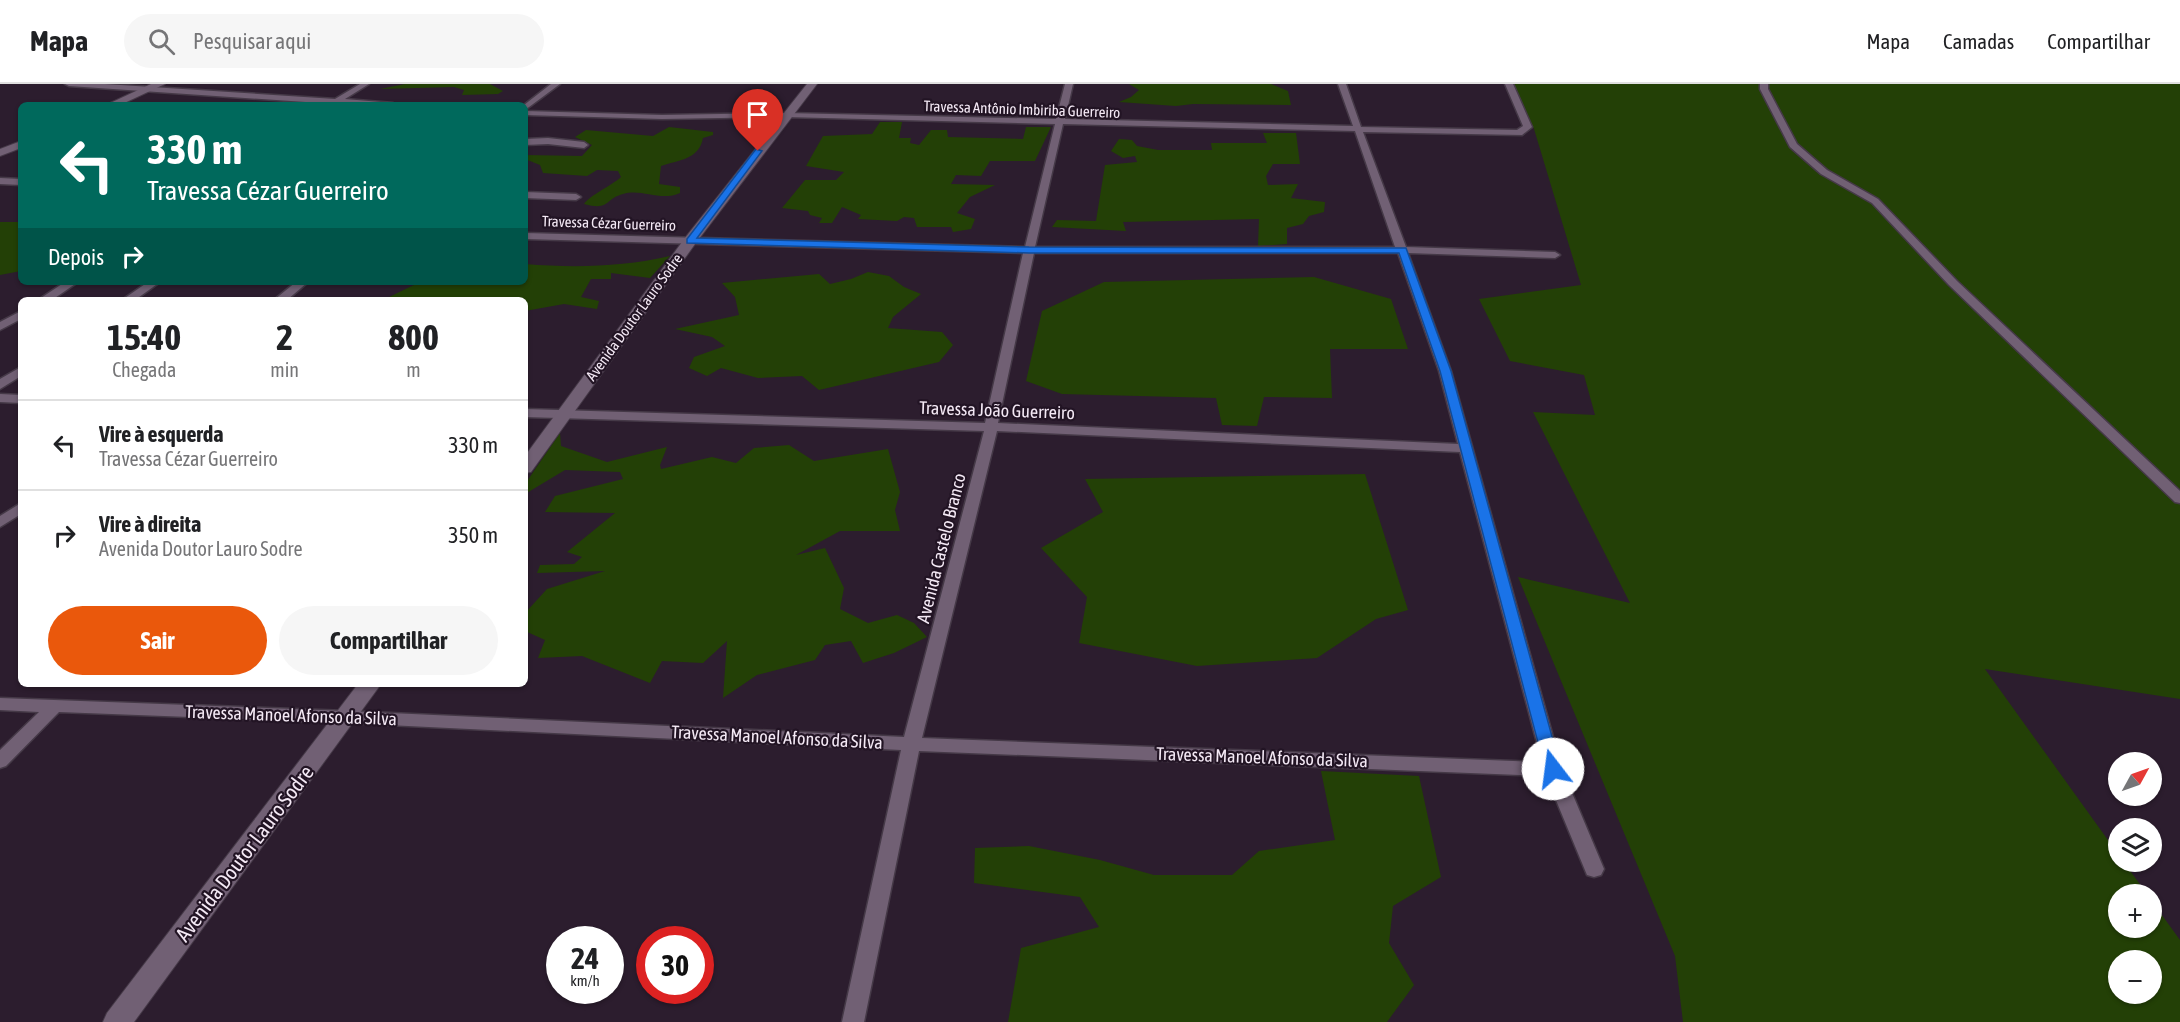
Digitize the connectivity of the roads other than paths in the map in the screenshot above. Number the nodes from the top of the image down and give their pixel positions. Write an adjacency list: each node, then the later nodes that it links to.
1 (69, 84): 10 (street)
2 (160, 84): 10 (street)
3 (365, 84): 12 (street)
4 (556, 84): 13 (street)
5 (812, 84): 15 (street, Avenida Doutor Lauro Sodre)
6 (1069, 84): 16 (street, Avenida Castelo Branco)
7 (1342, 84): 17 (street)
8 (1509, 84): 17 (street, Travessa Antônio Imbiriba Guerreiro)
9 (1764, 84): 48 (street)
10 (147, 89): 11 (street); 12 (street)
11 (118, 102)
12 (335, 102)
13 (528, 106)
14 (528, 113): 15 (street, Travessa Antônio Imbiriba Guerreiro)
15 (786, 115): 16 (street, Travessa Antônio Imbiriba Guerreiro); 27 (street, Avenida Doutor Lauro Sodre)
16 (1061, 123): 17 (street, Travessa Antônio Imbiriba Guerreiro); 28 (street, Avenida Castelo Branco)
17 (1359, 130): 29 (street)
18 (528, 142): 20 (street)
19 (18, 145): 21 (street)
20 (584, 145)
21 (0, 153)
22 (0, 181): 23 (street)
23 (18, 182)
24 (528, 195): 25 (street)
25 (576, 197)
26 (528, 236): 27 (street, Travessa Cézar Guerreiro)
27 (690, 241): 28 (street, Travessa Cézar Guerreiro); 44 (street, Avenida Doutor Lauro Sodre)
28 (1029, 250): 29 (street, Travessa Cézar Guerreiro); 45 (street, Avenida Castelo Branco)
29 (1403, 250): 30 (street, Travessa Cézar Guerreiro); 46 (street)
30 (1555, 255)
31 (69, 285): 34 (street)
32 (150, 285): 35 (street)
33 (299, 285): 36 (street)
34 (49, 297)
35 (132, 297)
36 (284, 297)
37 (18, 316): 38 (street)
38 (0, 327)
39 (18, 373): 40 (street)
40 (0, 385)
41 (0, 398): 42 (street)
42 (18, 399)
43 (528, 413): 44 (street, Travessa João Guerreiro)
44 (564, 414): 45 (street, Travessa João Guerreiro); 47 (street, Avenida Doutor Lauro Sodre)
45 (991, 427): 46 (street, Travessa João Guerreiro); 55 (street, Avenida Castelo Branco)
46 (1467, 448): 57 (street)
47 (528, 464)
48 (2180, 498)
49 (18, 509): 50 (street)
50 (0, 524)
51 (368, 687): 54 (street, Avenida Doutor Lauro Sodre)
52 (0, 704): 53 (street, Travessa Manoel Afonso da Silva)
53 (54, 707): 54 (street, Travessa Manoel Afonso da Silva); 56 (street)
54 (347, 717): 55 (street, Travessa Manoel Afonso da Silva); 59 (street, Avenida Doutor Lauro Sodre)
55 (911, 744): 57 (street, Travessa Manoel Afonso da Silva); 60 (street, Avenida Castelo Branco)
56 (0, 762)
57 (1553, 769): 58 (street)
58 (1594, 869)
59 (117, 1022)
60 (854, 1022)

